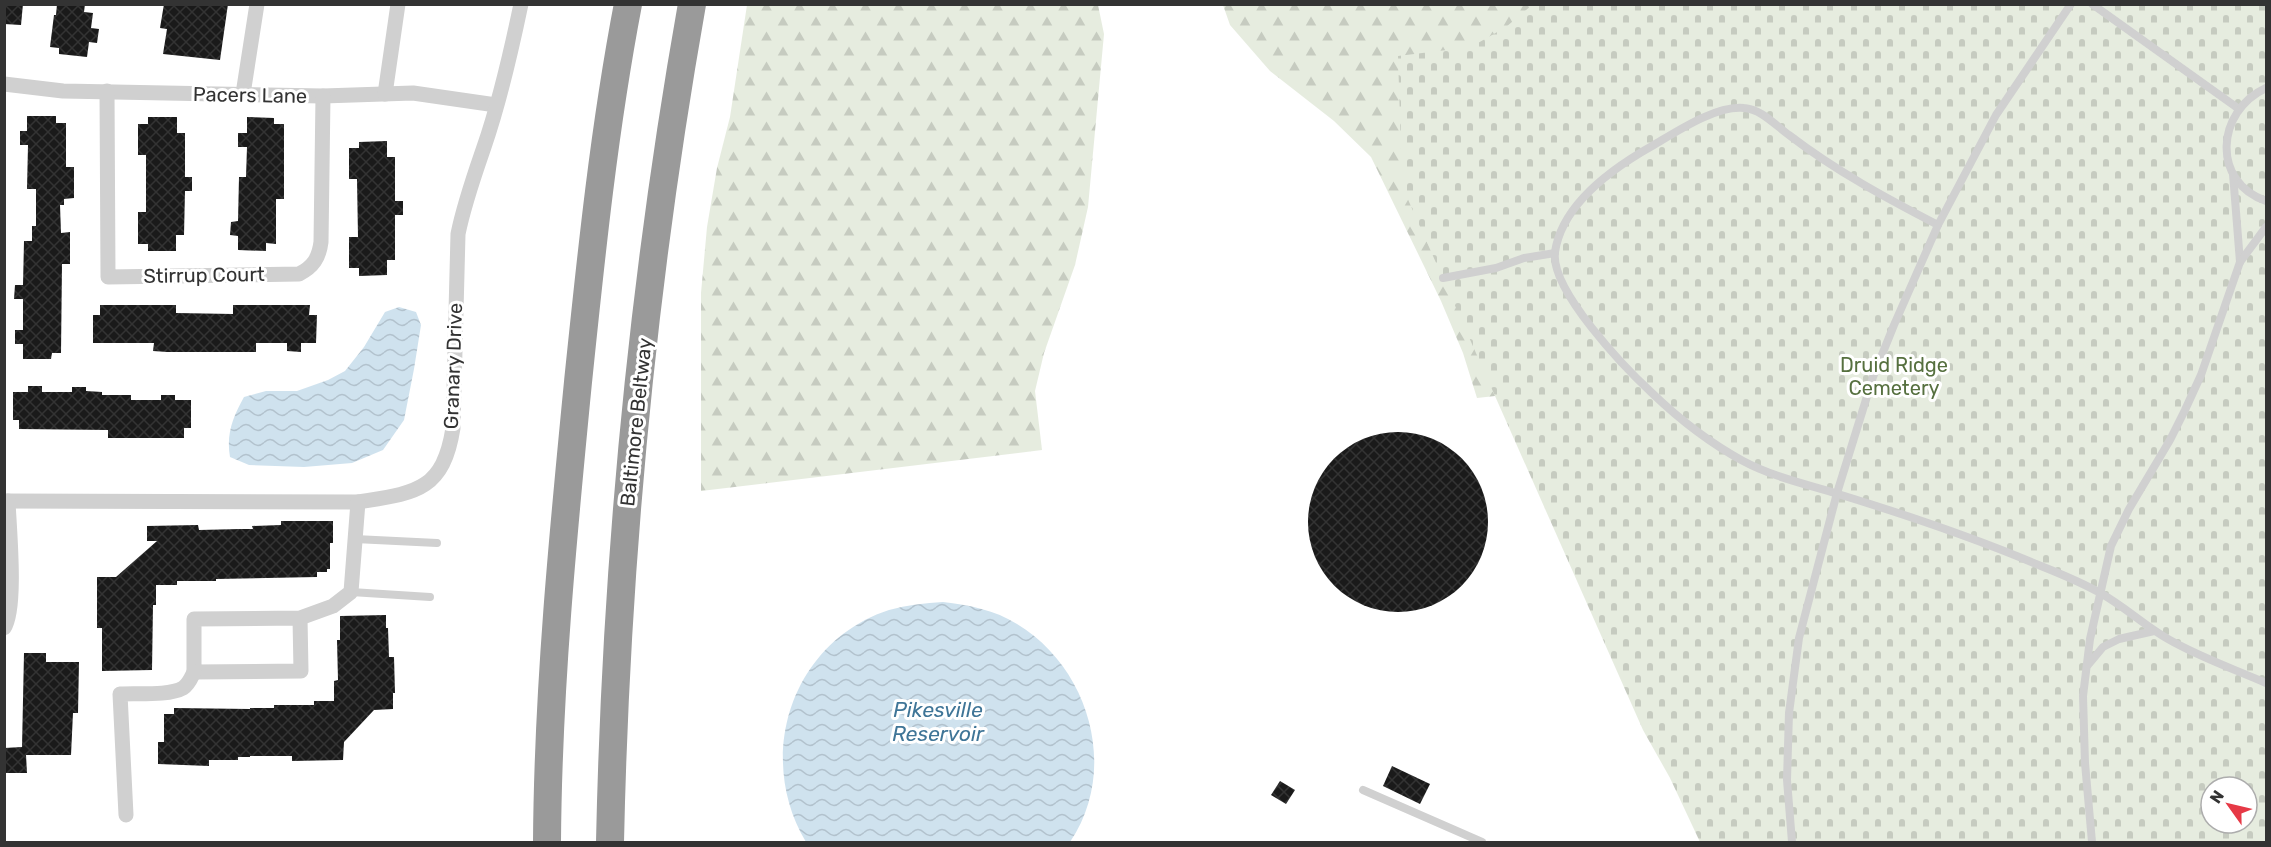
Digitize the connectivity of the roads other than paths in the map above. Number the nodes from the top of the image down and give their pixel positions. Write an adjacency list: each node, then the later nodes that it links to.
1 (257, 4): 12 (street)
2 (398, 4): 11 (street)
3 (521, 4): 14 (street, Granary Drive)
4 (2072, 4): 18 (lane)
5 (2092, 4): 15 (lane)
6 (627, 6): 39 (highway)
7 (692, 9): 40 (highway, Baltimore Beltway)
8 (4, 84): 10 (street, Pacers Lane)
9 (2266, 88): 15 (lane)
10 (107, 92): 12 (street, Pacers Lane); 13 (street, Stirrup Court)
11 (386, 93): 13 (street, Pacers Lane); 14 (street, Pacers Lane)
12 (243, 94): 13 (street, Pacers Lane)
13 (322, 96)
14 (496, 105): 25 (street, Granary Drive)
15 (2239, 109): 16 (lane)
16 (2232, 171): 17 (lane); 21 (lane)
17 (2266, 201)
18 (1938, 225): 20 (lane); 23 (lane)
19 (2266, 226): 21 (lane)
20 (1555, 254): 22 (lane); 23 (lane)
21 (2240, 262): 29 (lane)
22 (1443, 278)
23 (1837, 493): 29 (lane); 42 (lane)
24 (6, 501): 25 (street, Granary Drive); 32 (street)
25 (358, 502): 26 (street)
26 (355, 539): 27 (lane); 28 (street)
27 (437, 543)
28 (351, 592): 30 (lane); 31 (street)
29 (2101, 593): 33 (lane); 34 (lane)
30 (430, 597)
31 (300, 618): 35 (street); 35 (street)
32 (4, 628)
33 (2155, 631): 34 (lane); 36 (lane)
34 (2087, 666): 43 (lane)
35 (194, 672): 38 (street)
36 (2266, 683)
37 (1364, 790): 41 (lane)
38 (126, 815)
39 (547, 843)
40 (610, 843)
41 (1482, 843)
42 (1792, 843)
43 (2092, 843)

